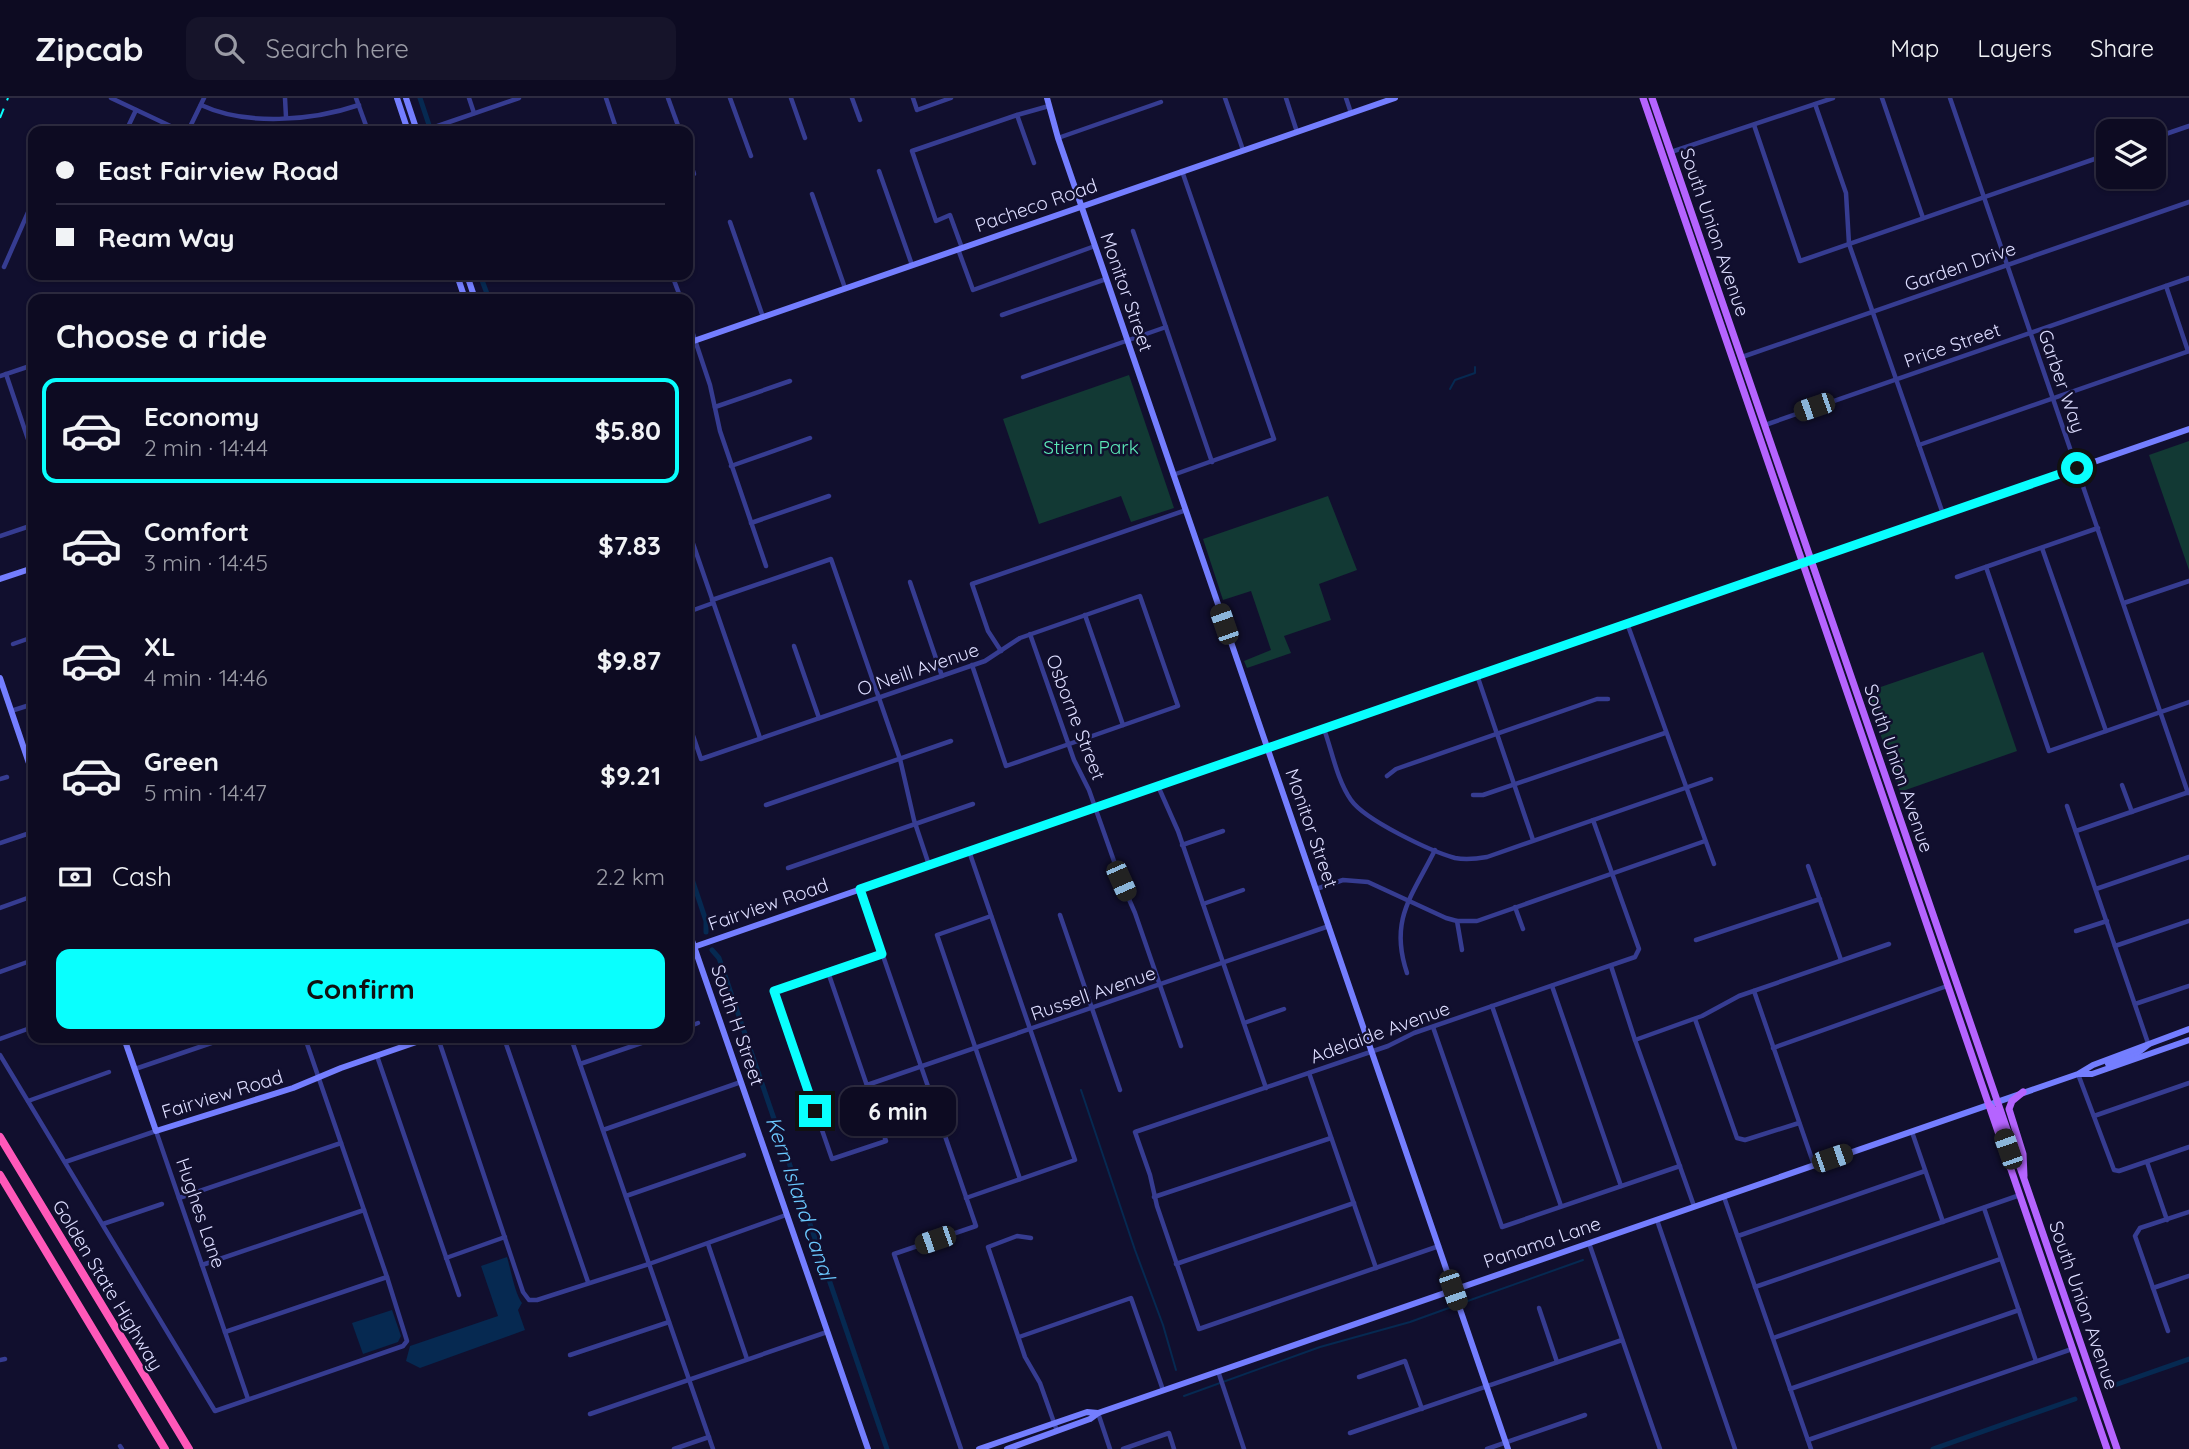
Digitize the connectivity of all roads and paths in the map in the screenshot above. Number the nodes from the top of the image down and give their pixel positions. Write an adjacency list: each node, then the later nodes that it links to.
1 (111, 98): 29 (street)
2 (204, 98): 27 (street)
3 (285, 98): 33 (street)
4 (356, 98): 28 (street)
5 (397, 98): 40 (street)
6 (406, 98): 41 (street)
7 (469, 98): 30 (street)
8 (519, 98): 30 (street)
9 (606, 98): 43 (street)
10 (668, 98): 44 (street)
11 (730, 98): 53 (street)
12 (791, 98): 48 (street)
13 (852, 98): 34 (street)
14 (913, 98): 15 (street)
15 (951, 98)
16 (1225, 98): 50 (street)
17 (1286, 98): 46 (street)
18 (1346, 98): 31 (street)
19 (1395, 98): 31 (street, Pacheco Road)
20 (1833, 98): 26 (street)
21 (1882, 98): 66 (street)
22 (1950, 98): 61 (street, Garber Way)
23 (1646, 99): 51 (main road, South Union Avenue); 52 (main road, South Union Avenue)
24 (1048, 102): 32 (street); 49 (street, Monitor Street)
25 (1161, 102): 49 (street)
26 (1815, 104): 35 (street); 69 (street)
27 (201, 105): 33 (street); 38 (street)
28 (359, 105): 33 (street); 39 (street)
29 (136, 110): 36 (street); 37 (street)
30 (474, 113): 42 (street)
31 (1352, 113): 46 (street, Pacheco Road)
32 (1017, 115): 55 (street); 71 (street)
33 (286, 117)
34 (860, 120)
35 (1754, 125): 52 (street); 69 (street)
36 (128, 126)
37 (170, 126)
38 (190, 126)
39 (366, 126)
40 (406, 126)
41 (415, 126)
42 (438, 126)
43 (615, 126)
44 (678, 126)
45 (2189, 126): 47 (street)
46 (1297, 132): 50 (street, Pacheco Road)
47 (2166, 134)
48 (805, 138)
49 (1058, 138): 64 (street, Monitor Street)
50 (1243, 150): 58 (street, Pacheco Road)
51 (1661, 152): 63 (main road); 79 (main road, South Union Avenue)
52 (1671, 152): 63 (main road, South Union Avenue)
53 (751, 156)
54 (2096, 158): 61 (street)
55 (1034, 163)
56 (693, 171): 59 (street)
57 (880, 171): 72 (street)
58 (1182, 171): 64 (street, Pacheco Road); 103 (street)
59 (694, 174)
60 (812, 194): 78 (street)
61 (1984, 197): 66 (street); 73 (street, Garber Way)
62 (2189, 202): 73 (street, Garden Drive)
63 (1689, 204): 89 (main road, South Union Avenue)
64 (1081, 206): 70 (street, Monitor Street); 71 (street, Pacheco Road)
65 (28, 212): 74 (street)
66 (1923, 218): 69 (street)
67 (730, 222): 82 (street)
68 (1133, 231): 83 (street)
69 (1849, 244): 80 (street)
70 (1095, 246): 71 (street); 76 (street, Monitor Street)
71 (960, 248): 72 (street, Pacheco Road)
72 (912, 265): 78 (street, Pacheco Road)
73 (2007, 265): 80 (street, Garden Drive); 84 (street, Garber Way)
74 (4, 267)
75 (2189, 278): 77 (street, Price Street)
76 (1106, 279): 81 (street); 86 (street, Monitor Street)
77 (2166, 286): 84 (street, Price Street); 88 (street)
78 (845, 288): 82 (street, Pacheco Road)
79 (1714, 306): 89 (main road); 99 (main road, South Union Avenue)
80 (1873, 311): 89 (street, Garden Drive); 93 (street)
81 (1002, 315)
82 (763, 317): 85 (street, Pacheco Road)
83 (1166, 327): 86 (street); 103 (street)
84 (2031, 332): 93 (street, Price Street); 95 (street, Garber Way)
85 (693, 340)
86 (1127, 341): 92 (street); 106 (street, Monitor Street)
87 (693, 346): 96 (street)
88 (2189, 352): 95 (street)
89 (1741, 357): 97 (main road, South Union Avenue)
90 (28, 367): 91 (street)
91 (3, 375): 101 (street)
92 (1023, 377)
93 (1896, 379): 97 (street, Price Street); 102 (street)
94 (790, 381): 96 (street)
95 (2053, 398): 102 (street); 105 (street, Garber Way)
96 (715, 407): 104 (street)
97 (1765, 425): 107 (main road, South Union Avenue)
98 (2189, 429): 105 (street, Fairview Road)
99 (1758, 433): 107 (main road); 118 (main road, South Union Avenue)
100 (810, 439): 104 (street)
101 (28, 441)
102 (1919, 444): 110 (street)
103 (1212, 462): 106 (street)
104 (731, 466): 111 (street)
105 (2077, 468): 110 (street, Fairview Road); 113 (street, Garber Way)
106 (1174, 475): 109 (street, Monitor Street)
107 (1786, 486): 117 (main road, South Union Avenue)
108 (830, 496): 111 (street)
109 (1186, 510): 135 (street); 156 (street, Monitor Street)
110 (1943, 514): 117 (street, Fairview Road)
111 (751, 523): 119 (street)
112 (28, 527): 114 (street)
113 (2098, 528): 115 (street); 127 (street, Garber Way)
114 (0, 537)
115 (2042, 548): 120 (street); 149 (street)
116 (693, 552): 126 (street)
117 (1811, 559): 118 (street, Fairview Road); 174 (main road, South Union Avenue)
118 (1802, 562): 130 (street, Fairview Road); 160 (main road, South Union Avenue)
119 (766, 566)
120 (1986, 567): 122 (street); 149 (street)
121 (28, 570): 123 (street)
122 (1957, 577)
123 (0, 579)
124 (2189, 581): 127 (street)
125 (910, 582): 137 (street)
126 (713, 601): 128 (street); 140 (street); 153 (street)
127 (2124, 603): 145 (street, Garber Way)
128 (693, 610)
129 (1085, 615): 131 (street, O Neill Avenue); 147 (street); 147 (street, O Neill Avenue)
130 (1627, 624): 138 (street, Fairview Road); 150 (street)
131 (1030, 635): 135 (street, O Neill Avenue); 155 (street, Osborne Street)
132 (28, 639): 133 (street)
133 (13, 644)
134 (794, 646): 146 (street)
135 (1001, 651): 136 (street, O Neill Avenue)
136 (972, 666): 137 (street, O Neill Avenue); 155 (street)
137 (942, 676): 140 (street, O Neill Avenue)
138 (1477, 676): 148 (street, Fairview Road); 151 (street)
139 (0, 678): 144 (street)
140 (878, 698): 146 (street, O Neill Avenue); 157 (street)
141 (1608, 699): 151 (street)
142 (2189, 702): 145 (street)
143 (28, 706): 144 (street)
144 (11, 711): 158 (street)
145 (2161, 712): 149 (street); 168 (street, Garber Way)
146 (819, 718): 153 (street, O Neill Avenue)
147 (1123, 725): 155 (street)
148 (1324, 729): 156 (street, Fairview Road); 186 (street)
149 (2106, 731)
150 (1666, 733): 164 (street); 167 (street)
151 (1497, 734): 159 (street); 164 (street)
152 (693, 736): 153 (street, O Neill Avenue)
153 (760, 738)
154 (951, 741): 157 (street)
155 (1068, 744): 173 (street, Osborne Street)
156 (1267, 748): 166 (street, Fairview Road); 195 (street, Monitor Street)
157 (900, 759): 171 (street); 177 (street)
158 (28, 760)
159 (1387, 776)
160 (1876, 776): 174 (main road); 178 (main road, South Union Avenue)
161 (8, 777): 162 (street)
162 (0, 779)
163 (1711, 779): 167 (street)
164 (1514, 784): 169 (street); 182 (street)
165 (2122, 785): 175 (street)
166 (1158, 786): 173 (street, Fairview Road); 185 (street)
167 (1686, 788): 176 (street); 183 (street)
168 (2189, 792): 175 (street)
169 (1474, 794)
170 (973, 804): 177 (street)
171 (766, 805)
172 (2067, 806): 180 (street)
173 (1095, 808): 187 (street, Fairview Road); 227 (street, Osborne Street)
174 (1897, 811): 193 (main road, South Union Avenue)
175 (2132, 812): 180 (street)
176 (1593, 820): 182 (street); 194 (street)
177 (915, 824): 190 (street); 192 (street)
178 (1893, 826): 193 (main road); 229 (main road, South Union Avenue)
179 (1223, 831): 185 (street)
180 (2076, 831): 198 (street)
181 (27, 834): 184 (street)
182 (1533, 840): 186 (street)
183 (1705, 841): 189 (street); 194 (street)
184 (0, 844)
185 (1182, 845): 202 (street)
186 (1435, 850): 201 (street)
187 (969, 851): 190 (street, Fairview Road); 206 (street)
188 (2189, 857): 198 (street)
189 (1714, 864)
190 (929, 865): 196 (street, Fairview Road)
191 (1808, 866): 200 (street)
192 (788, 868)
193 (1917, 869): 278 (main road, South Union Avenue)
194 (1612, 872): 203 (street); 223 (street, Adelaide Avenue)
195 (1316, 888): 201 (street); 210 (street, Monitor Street)
196 (860, 889): 216 (street, Fairview Road); 219 (street)
197 (1243, 890): 202 (street)
198 (2096, 890): 207 (street)
199 (28, 898): 204 (street)
200 (1820, 899): 213 (street); 220 (street)
201 (1410, 901): 208 (street); 226 (street)
202 (1203, 904): 222 (street)
203 (1515, 907): 208 (street); 211 (street)
204 (0, 908)
205 (1060, 915): 234 (street)
206 (991, 916): 242 (street); 257 (street)
207 (2106, 920): 212 (street); 215 (street)
208 (1457, 921): 217 (street)
209 (2189, 921): 215 (street)
210 (1328, 926): 222 (street, Russell Avenue); 259 (street, Monitor Street)
211 (1523, 929)
212 (2076, 931)
213 (1696, 940)
214 (1889, 944): 220 (street)
215 (2115, 946): 232 (street)
216 (693, 947)
217 (1462, 950)
218 (693, 953): 271 (street, South H Street)
219 (882, 954): 225 (street); 264 (street)
220 (1842, 960): 231 (street)
221 (28, 962): 224 (street)
222 (1223, 963): 227 (street, Russell Avenue); 238 (street)
223 (1611, 965): 228 (street, Adelaide Avenue); 245 (street)
224 (0, 972)
225 (828, 972): 273 (street); 273 (street)
226 (1408, 973)
227 (1160, 985): 234 (street, Russell Avenue); 256 (street, Osborne Street)
228 (1552, 986): 233 (street, Adelaide Avenue); 300 (street)
229 (1948, 986): 258 (street); 260 (main road, South Union Avenue)
230 (2189, 986): 232 (street)
231 (1754, 991): 236 (street); 258 (street)
232 (2135, 1004): 255 (street)
233 (1492, 1006): 240 (street, Adelaide Avenue); 310 (street)
234 (1092, 1008): 242 (street, Russell Avenue); 275 (street)
235 (1284, 1009): 238 (street)
236 (1695, 1019): 245 (street); 281 (street)
237 (698, 1023): 239 (street)
238 (1244, 1023): 274 (street)
239 (693, 1025)
240 (1433, 1027): 259 (street, Adelaide Avenue); 310 (street)
241 (28, 1029): 244 (street)
242 (1030, 1029): 257 (street, Russell Avenue); 298 (street)
243 (2189, 1029): 255 (street)
244 (0, 1039)
245 (1635, 1040): 295 (street)
246 (2189, 1040): 268 (street)
247 (126, 1043): 265 (street, Hughes Lane)
248 (211, 1043): 265 (street)
249 (307, 1043): 270 (street)
250 (413, 1043): 262 (street, Fairview Road)
251 (440, 1043): 321 (street)
252 (506, 1043): 334 (street)
253 (573, 1043): 263 (street)
254 (641, 1043): 263 (street)
255 (2148, 1043): 268 (street); 269 (street)
256 (1181, 1046)
257 (976, 1048): 264 (street, Russell Avenue); 298 (street)
258 (1773, 1048): 281 (street)
259 (1371, 1051): 267 (street, Adelaide Avenue); 325 (street, Monitor Street)
260 (1970, 1054): 278 (main road); 279 (main road, South Union Avenue)
261 (0, 1055): 277 (street)
262 (377, 1055): 270 (street, Fairview Road); 326 (street)
263 (580, 1064): 282 (street)
264 (921, 1067): 273 (street, Russell Avenue); 306 (street)
265 (135, 1069): 283 (street, Hughes Lane)
266 (109, 1072): 277 (street)
267 (1309, 1073): 274 (street, Adelaide Avenue); 286 (street)
268 (2094, 1073): 269 (street)
269 (2078, 1074): 276 (street, Panama Lane); 280 (street)
270 (318, 1078): 283 (street, Fairview Road); 287 (street)
271 (741, 1082): 282 (street); 315 (street, South H Street)
272 (2189, 1083): 280 (street)
273 (867, 1085)
274 (1266, 1088): 304 (street, Adelaide Avenue)
275 (1120, 1090)
276 (2023, 1092): 278 (street, Panama Lane); 299 (main road)
277 (28, 1101): 291 (street)
278 (1997, 1101): 279 (street, Panama Lane); 293 (main road, South Union Avenue)
279 (1988, 1105): 284 (street, Panama Lane); 290 (main road, South Union Avenue); 293 (main road)
280 (2094, 1116): 292 (street)
281 (1799, 1123): 294 (street)
282 (603, 1130): 302 (street)
283 (156, 1131): 291 (street, Fairview Road); 305 (street, Hughes Lane)
284 (1911, 1131): 294 (street, Panama Lane); 296 (street)
285 (0, 1137): 371 (highway, Golden State Highway)
286 (1331, 1138): 304 (street); 307 (street)
287 (341, 1143): 305 (street); 313 (street)
288 (2189, 1147): 292 (street)
289 (744, 1155): 302 (street)
290 (2007, 1161): 301 (main road, South Union Avenue); 308 (main road)
291 (65, 1162): 319 (street)
292 (2147, 1162): 317 (street)
293 (2019, 1163): 299 (main road, South Union Avenue)
294 (1814, 1165): 303 (street, Panama Lane)
295 (1680, 1166): 300 (street); 311 (street)
296 (1925, 1171): 318 (street); 320 (street)
297 (0, 1175): 370 (highway, Golden State Highway)
298 (1020, 1179): 306 (street)
299 (2024, 1180): 308 (main road, South Union Avenue)
300 (1620, 1186): 310 (street)
301 (2020, 1195): 312 (street); 348 (main road, South Union Avenue)
302 (626, 1196): 328 (street)
303 (1724, 1196): 311 (street, Panama Lane); 320 (street)
304 (1154, 1197): 329 (street)
305 (179, 1198): 330 (street, Hughes Lane)
306 (966, 1198): 375 (street)
307 (1354, 1203): 329 (street); 331 (street)
308 (2032, 1203): 387 (main road, South Union Avenue)
309 (162, 1204): 319 (street)
310 (1561, 1206)
311 (1694, 1206): 316 (street, Panama Lane)
312 (1984, 1208): 318 (street); 327 (street)
313 (364, 1210): 330 (street); 333 (street)
314 (2189, 1212): 317 (street)
315 (786, 1215): 324 (street); 344 (street, South H Street)
316 (1656, 1219): 323 (street, Panama Lane); 384 (street)
317 (2167, 1220): 336 (street)
318 (1943, 1222): 335 (street)
319 (103, 1224): 359 (street)
320 (1738, 1236): 335 (street)
321 (505, 1237): 326 (street); 334 (street)
322 (1031, 1238): 345 (street)
323 (1589, 1243): 337 (street, Panama Lane); 347 (street)
324 (708, 1244): 328 (street); 350 (street)
325 (1438, 1246): 331 (street); 337 (street, Monitor Street)
326 (446, 1258): 338 (street)
327 (2000, 1259): 340 (street); 346 (street)
328 (649, 1264): 334 (street); 341 (street)
329 (1176, 1264): 331 (street)
330 (202, 1265): 343 (street, Hughes Lane)
331 (1376, 1268)
332 (2189, 1276): 336 (street)
333 (387, 1277): 343 (street); 359 (street)
334 (588, 1282)
335 (1755, 1287): 346 (street)
336 (2153, 1288): 342 (street)
337 (1453, 1290): 353 (street, Panama Lane); 356 (street, Monitor Street)
338 (459, 1295)
339 (1539, 1308): 352 (street)
340 (2019, 1310): 351 (street); 357 (street)
341 (669, 1322): 349 (street); 355 (street)
342 (2168, 1331)
343 (225, 1332): 359 (street, Hughes Lane)
344 (827, 1332): 350 (street); 374 (street, South H Street)
345 (1019, 1337): 358 (street); 364 (street)
346 (1773, 1338): 357 (street)
347 (1622, 1339): 352 (street); 383 (street)
348 (2073, 1348): 351 (street); 386 (main road, South Union Avenue)
349 (570, 1355)
350 (747, 1360): 355 (street)
351 (2036, 1361): 368 (street)
352 (1558, 1362): 356 (street)
353 (1218, 1371): 358 (street, Panama Lane); 381 (street)
354 (1359, 1377): 360 (street)
355 (689, 1380): 361 (street); 367 (street)
356 (1487, 1386): 360 (street); 369 (street, Monitor Street)
357 (1790, 1389): 368 (street)
358 (1163, 1390): 362 (street, Panama Lane)
359 (248, 1399)
360 (1422, 1409): 366 (street)
361 (590, 1413)
362 (1098, 1413): 364 (street, Panama Lane); 365 (street, Panama Lane); 378 (street)
363 (1585, 1415): 369 (street)
364 (1054, 1423): 365 (street); 376 (street, Panama Lane)
365 (1057, 1431): 377 (street, Panama Lane)
366 (1350, 1433)
367 (709, 1437): 372 (street); 373 (street)
368 (1808, 1440): 385 (street)
369 (1507, 1446): 382 (street)
370 (165, 1449)
371 (189, 1449)
372 (674, 1449)
373 (713, 1449)
374 (868, 1449)
375 (961, 1449)
376 (979, 1449)
377 (1007, 1449)
378 (1110, 1449)
379 (1123, 1449): 380 (street)
380 (1174, 1449)
381 (1244, 1449)
382 (1487, 1449)
383 (1660, 1449)
384 (1735, 1449)
385 (1811, 1449)
386 (2107, 1449)
387 (2117, 1449)

